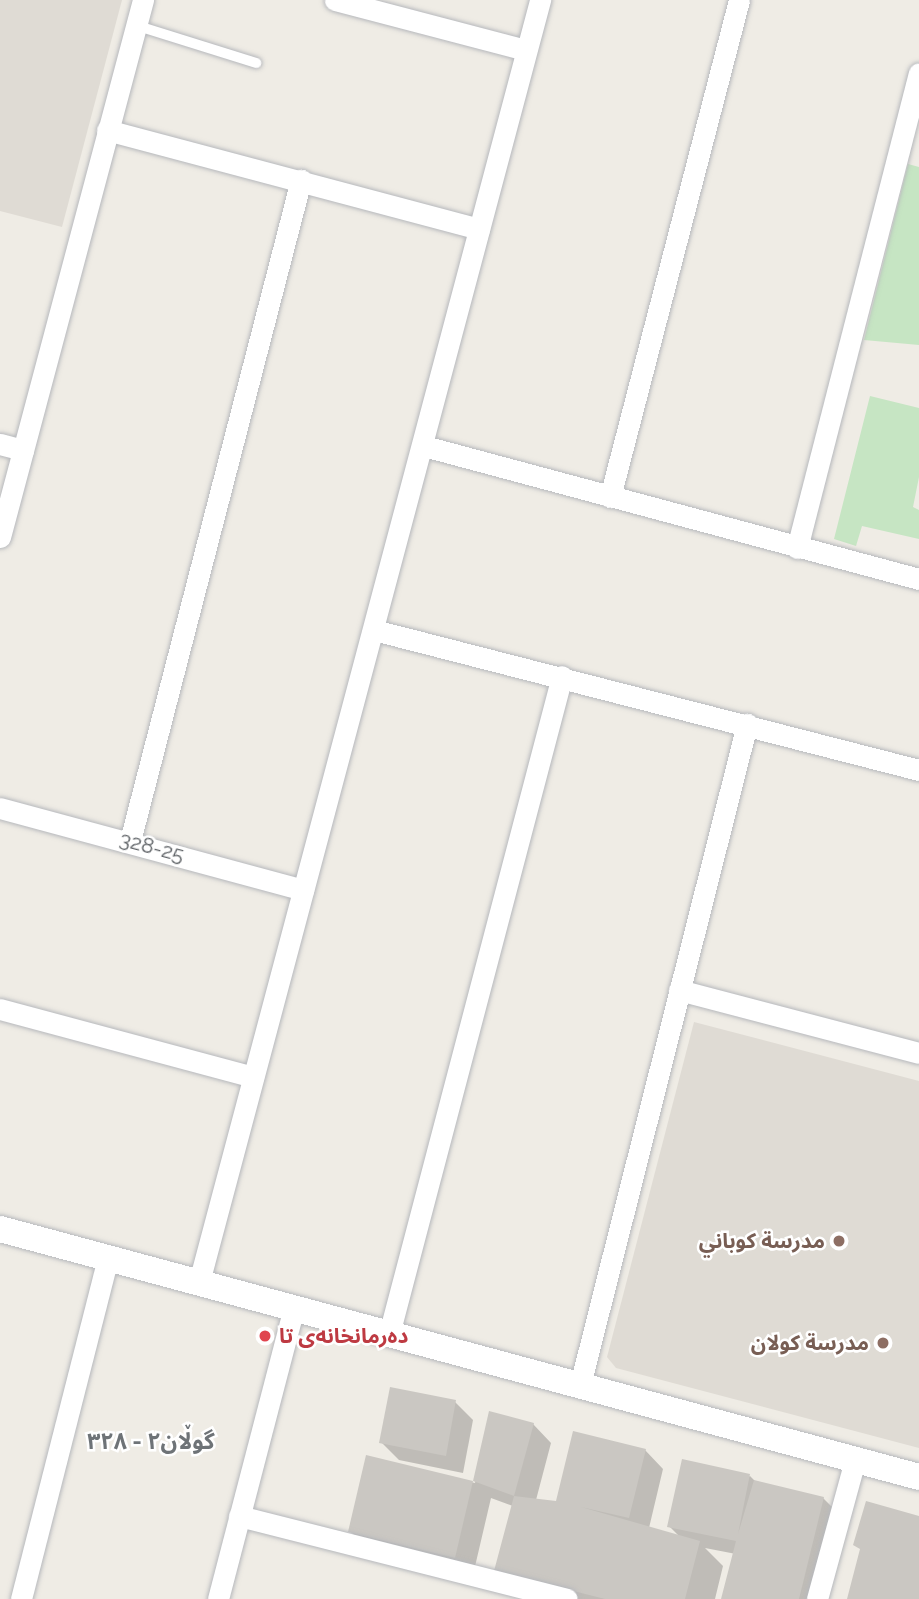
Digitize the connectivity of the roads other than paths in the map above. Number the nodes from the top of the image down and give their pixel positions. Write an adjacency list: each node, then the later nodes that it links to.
1 (143, 0): 5 (street)
2 (335, 0): 6 (street)
3 (540, 0): 6 (street)
4 (739, 0): 16 (street)
5 (138, 26): 7 (lane); 9 (street)
6 (526, 50): 12 (street)
7 (256, 64)
8 (919, 73): 10 (street)
9 (107, 130): 11 (street); 15 (street)
10 (909, 151): 18 (street)
11 (301, 180): 12 (street); 25 (street)
12 (479, 229): 14 (street)
13 (0, 444): 15 (street)
14 (424, 446): 16 (street); 20 (street)
15 (23, 450): 17 (street)
16 (610, 497): 18 (street)
17 (0, 537)
18 (797, 548): 19 (street)
19 (919, 579)
20 (374, 630): 21 (street); 26 (street)
21 (562, 676): 22 (street); 35 (street)
22 (747, 724): 23 (street); 27 (street)
23 (919, 770)
24 (0, 808): 25 (street, 328-25)
25 (130, 841): 26 (street, 328-25)
26 (303, 890): 30 (street)
27 (679, 990): 29 (street); 36 (street)
28 (0, 1009): 30 (street)
29 (919, 1053)
30 (253, 1077): 33 (street)
31 (0, 1228): 32 (street)
32 (108, 1257): 33 (street); 40 (street)
33 (199, 1282): 34 (street)
34 (294, 1307): 35 (street); 39 (street)
35 (389, 1334): 36 (street)
36 (580, 1385): 37 (street)
37 (855, 1460): 38 (street); 43 (street)
38 (919, 1477)
39 (239, 1516): 41 (street); 42 (street)
40 (21, 1599)
41 (218, 1599)
42 (567, 1599)
43 (817, 1599)

